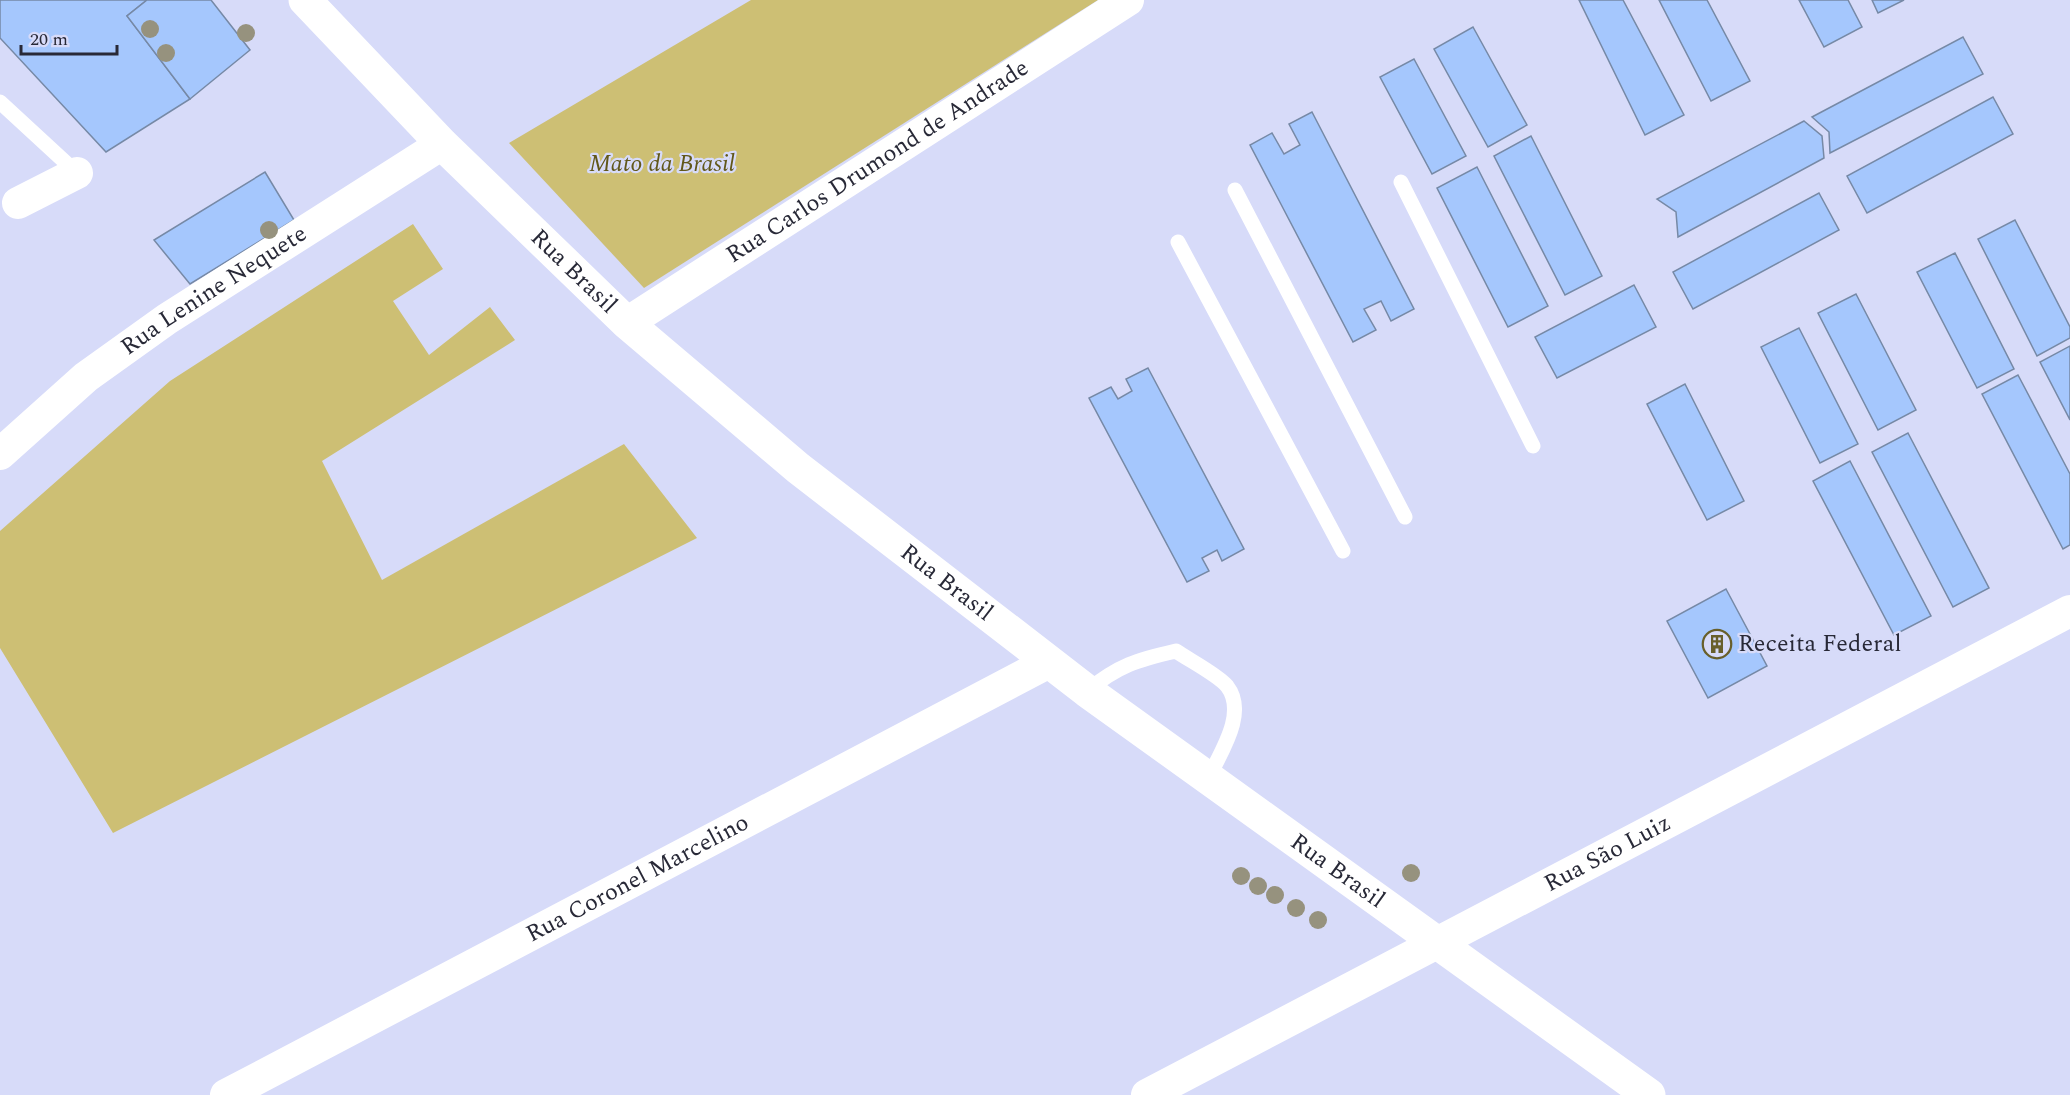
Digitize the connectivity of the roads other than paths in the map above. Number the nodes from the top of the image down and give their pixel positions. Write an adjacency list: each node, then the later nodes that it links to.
1 (304, 0): 4 (street, Rua Brasil)
2 (1128, 0): 10 (street, Rua Carlos Drumond de Andrade)
3 (0, 102): 5 (lane)
4 (442, 144): 10 (street, Rua Brasil); 12 (street, Rua Lenine Nequete)
5 (77, 173): 8 (street)
6 (1401, 182): 11 (lane)
7 (1235, 190): 13 (lane)
8 (18, 203)
9 (1178, 242): 14 (lane)
10 (627, 323): 16 (street, Rua Brasil)
11 (1533, 446)
12 (0, 454)
13 (1405, 516)
14 (1343, 551)
15 (2070, 611): 19 (street, Rua São Luiz)
16 (1049, 662): 17 (street, Rua Brasil); 20 (street, Rua Coronel Marcelino)
17 (1088, 691): 18 (street, Rua Brasil); 18 (lane)
18 (1209, 779): 19 (street, Rua Brasil)
19 (1438, 945): 21 (street, Rua São Luiz); 22 (street, Rua Brasil)
20 (226, 1095)
21 (1147, 1095)
22 (1649, 1095)

